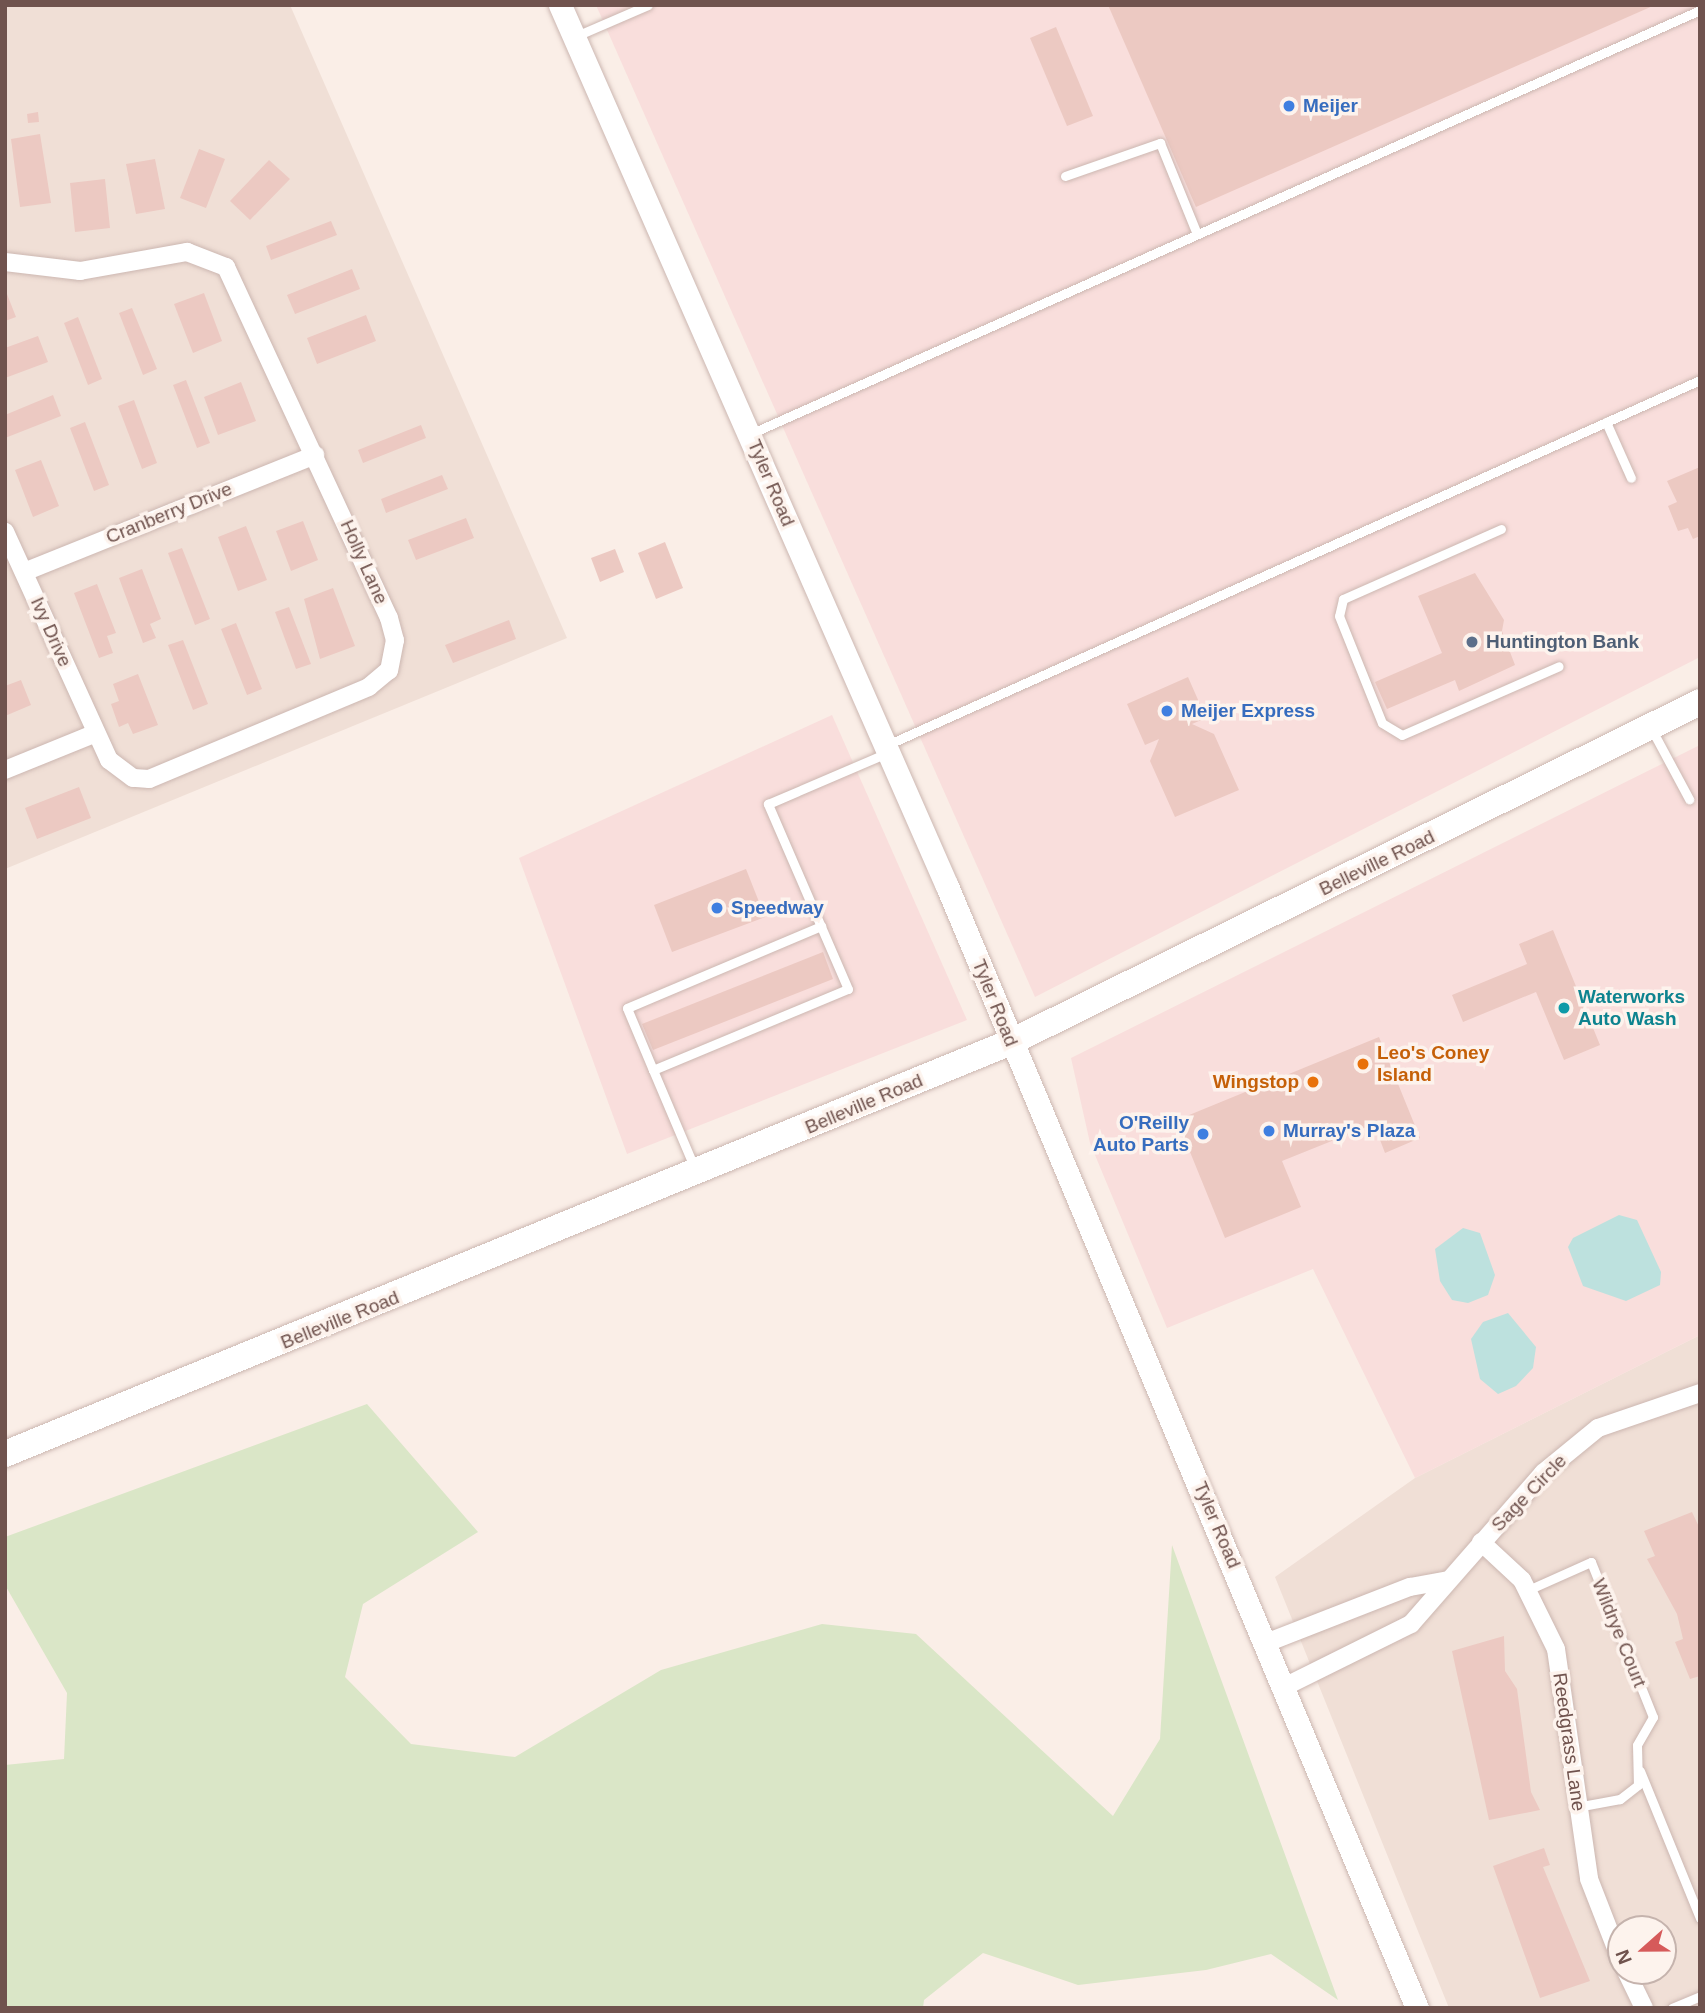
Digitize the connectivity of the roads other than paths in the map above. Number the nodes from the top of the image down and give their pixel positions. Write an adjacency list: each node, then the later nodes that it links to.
1 (560, 5): 4 (street, Tyler Road)
2 (648, 5): 4 (lane)
3 (1700, 10): 6 (lane)
4 (574, 36): 10 (street, Tyler Road)
5 (1065, 176): 6 (lane)
6 (1197, 234): 10 (lane)
7 (5, 262): 11 (street, Holly Lane)
8 (1700, 380): 9 (lane)
9 (1606, 422): 12 (lane); 20 (lane)
10 (750, 434): 20 (street, Tyler Road)
11 (315, 455): 15 (street, Cranberry Drive); 19 (street, Holly Lane)
12 (1631, 478)
13 (1500, 529): 16 (lane)
14 (5, 531): 15 (street, Ivy Drive)
15 (24, 572): 19 (street, Ivy Drive)
16 (1559, 666)
17 (1700, 702): 18 (main road, Belleville Road)
18 (1650, 727): 22 (lane); 24 (main road, Belleville Road)
19 (96, 733): 21 (street)
20 (887, 749): 23 (lane); 24 (street, Tyler Road)
21 (5, 770)
22 (1689, 799)
23 (821, 926): 25 (lane); 25 (lane)
24 (1011, 1042): 26 (main road, Belleville Road); 32 (street, Tyler Road)
25 (653, 1070): 26 (lane)
26 (697, 1174): 28 (main road, Belleville Road)
27 (1700, 1393): 29 (street, Sage Circle)
28 (5, 1454)
29 (1482, 1542): 30 (street, Sage Circle); 31 (street, Reedgrass Lane)
30 (1448, 1580): 32 (street); 33 (street, Sage Circle)
31 (1528, 1590): 34 (lane, Wildrye Court); 35 (street, Reedgrass Lane)
32 (1266, 1643): 33 (street, Tyler Road)
33 (1284, 1687): 40 (street, Tyler Road)
34 (1638, 1766): 35 (lane, Wildrye Court); 36 (lane)
35 (1577, 1807): 37 (street, Reedgrass Lane)
36 (1700, 1917)
37 (1607, 1926)
38 (1633, 1985): 41 (street)
39 (1700, 1996): 42 (lane)
40 (1416, 2008)
41 (1644, 2008)
42 (1672, 2008)

